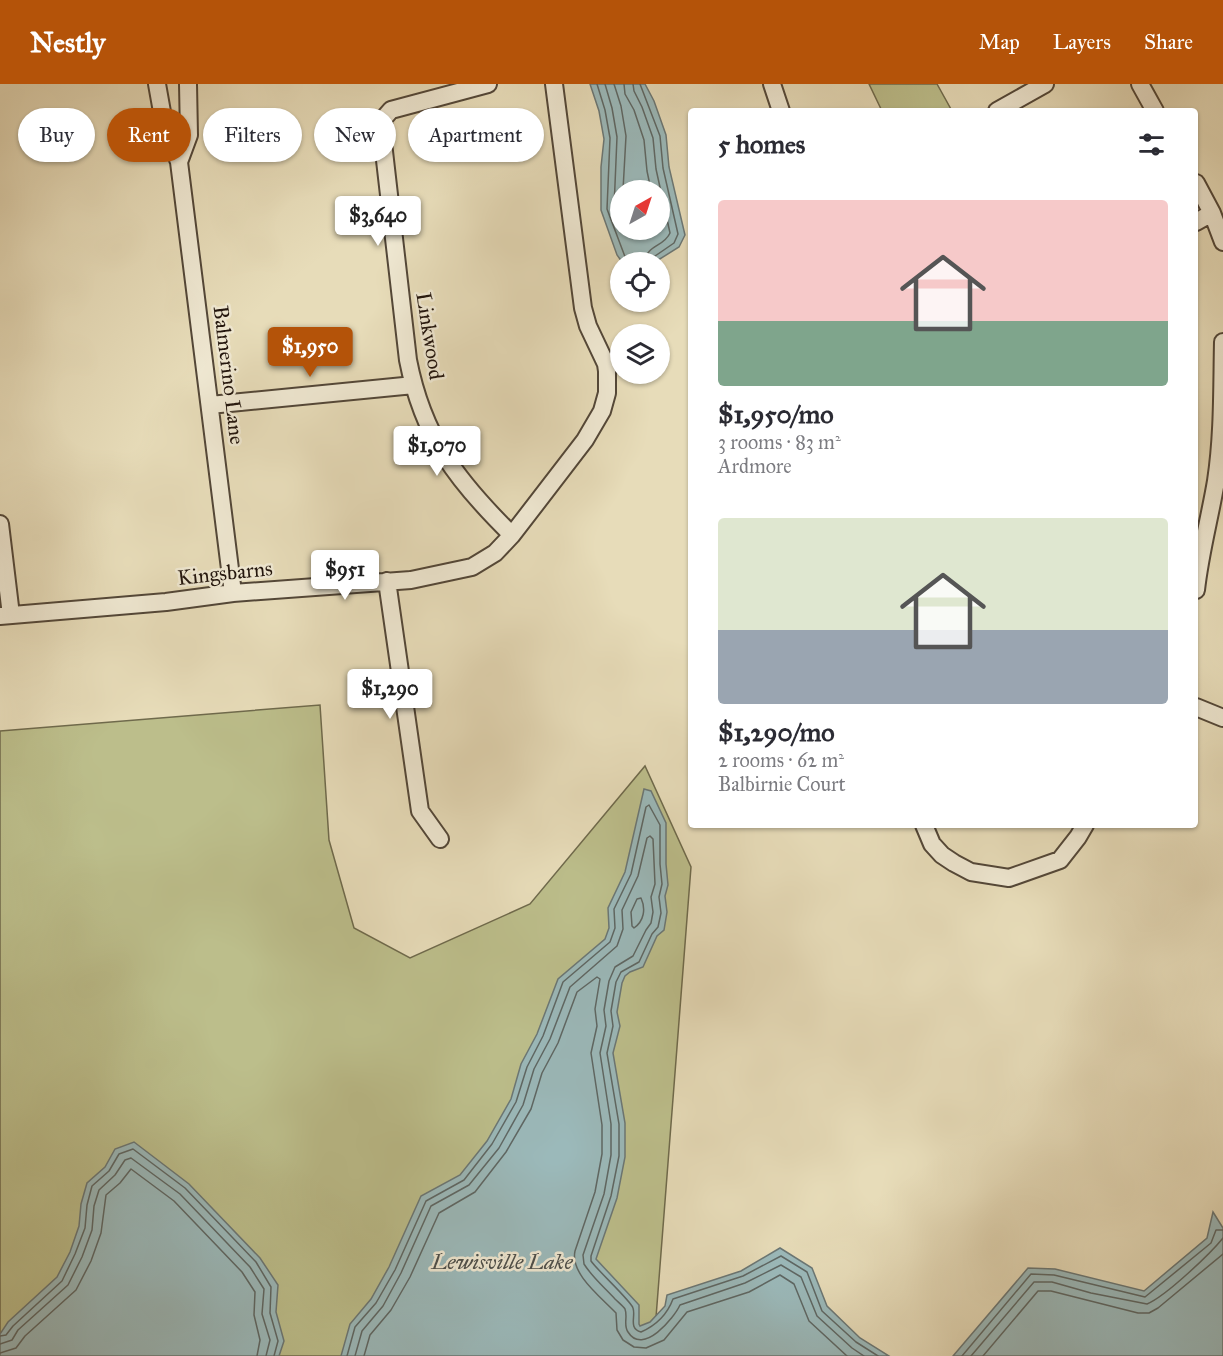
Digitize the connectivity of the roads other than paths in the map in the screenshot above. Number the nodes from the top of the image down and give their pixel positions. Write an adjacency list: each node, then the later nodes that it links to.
1 (157, 84): 8 (street, Balmerino Lane)
2 (188, 84): 9 (street, Balmerino Lane)
3 (488, 84): 19 (street, Linkwood)
4 (554, 84): 22 (street, Kingsbarns)
5 (772, 84): 10 (street)
6 (1045, 84): 11 (street)
7 (1140, 84): 12 (street)
8 (161, 108)
9 (188, 108)
10 (780, 108)
11 (1002, 108)
12 (1153, 108)
13 (179, 162): 20 (street, Balmerino Lane)
14 (1198, 187): 15 (street)
15 (1212, 213): 16 (street); 17 (street)
16 (1198, 221)
17 (1223, 242)
18 (1223, 342): 23 (street)
19 (414, 385): 20 (street); 22 (street, Linkwood)
20 (210, 405): 25 (street, Balmerino Lane)
21 (0, 524): 26 (street)
22 (512, 535): 24 (street, Kingsbarns)
23 (1198, 578)
24 (387, 581): 25 (street, Kingsbarns); 31 (street)
25 (233, 593): 26 (street, Kingsbarns)
26 (6, 616)
27 (1198, 708): 28 (street)
28 (1223, 718)
29 (925, 828): 30 (street)
30 (1083, 828)
31 (440, 839)

